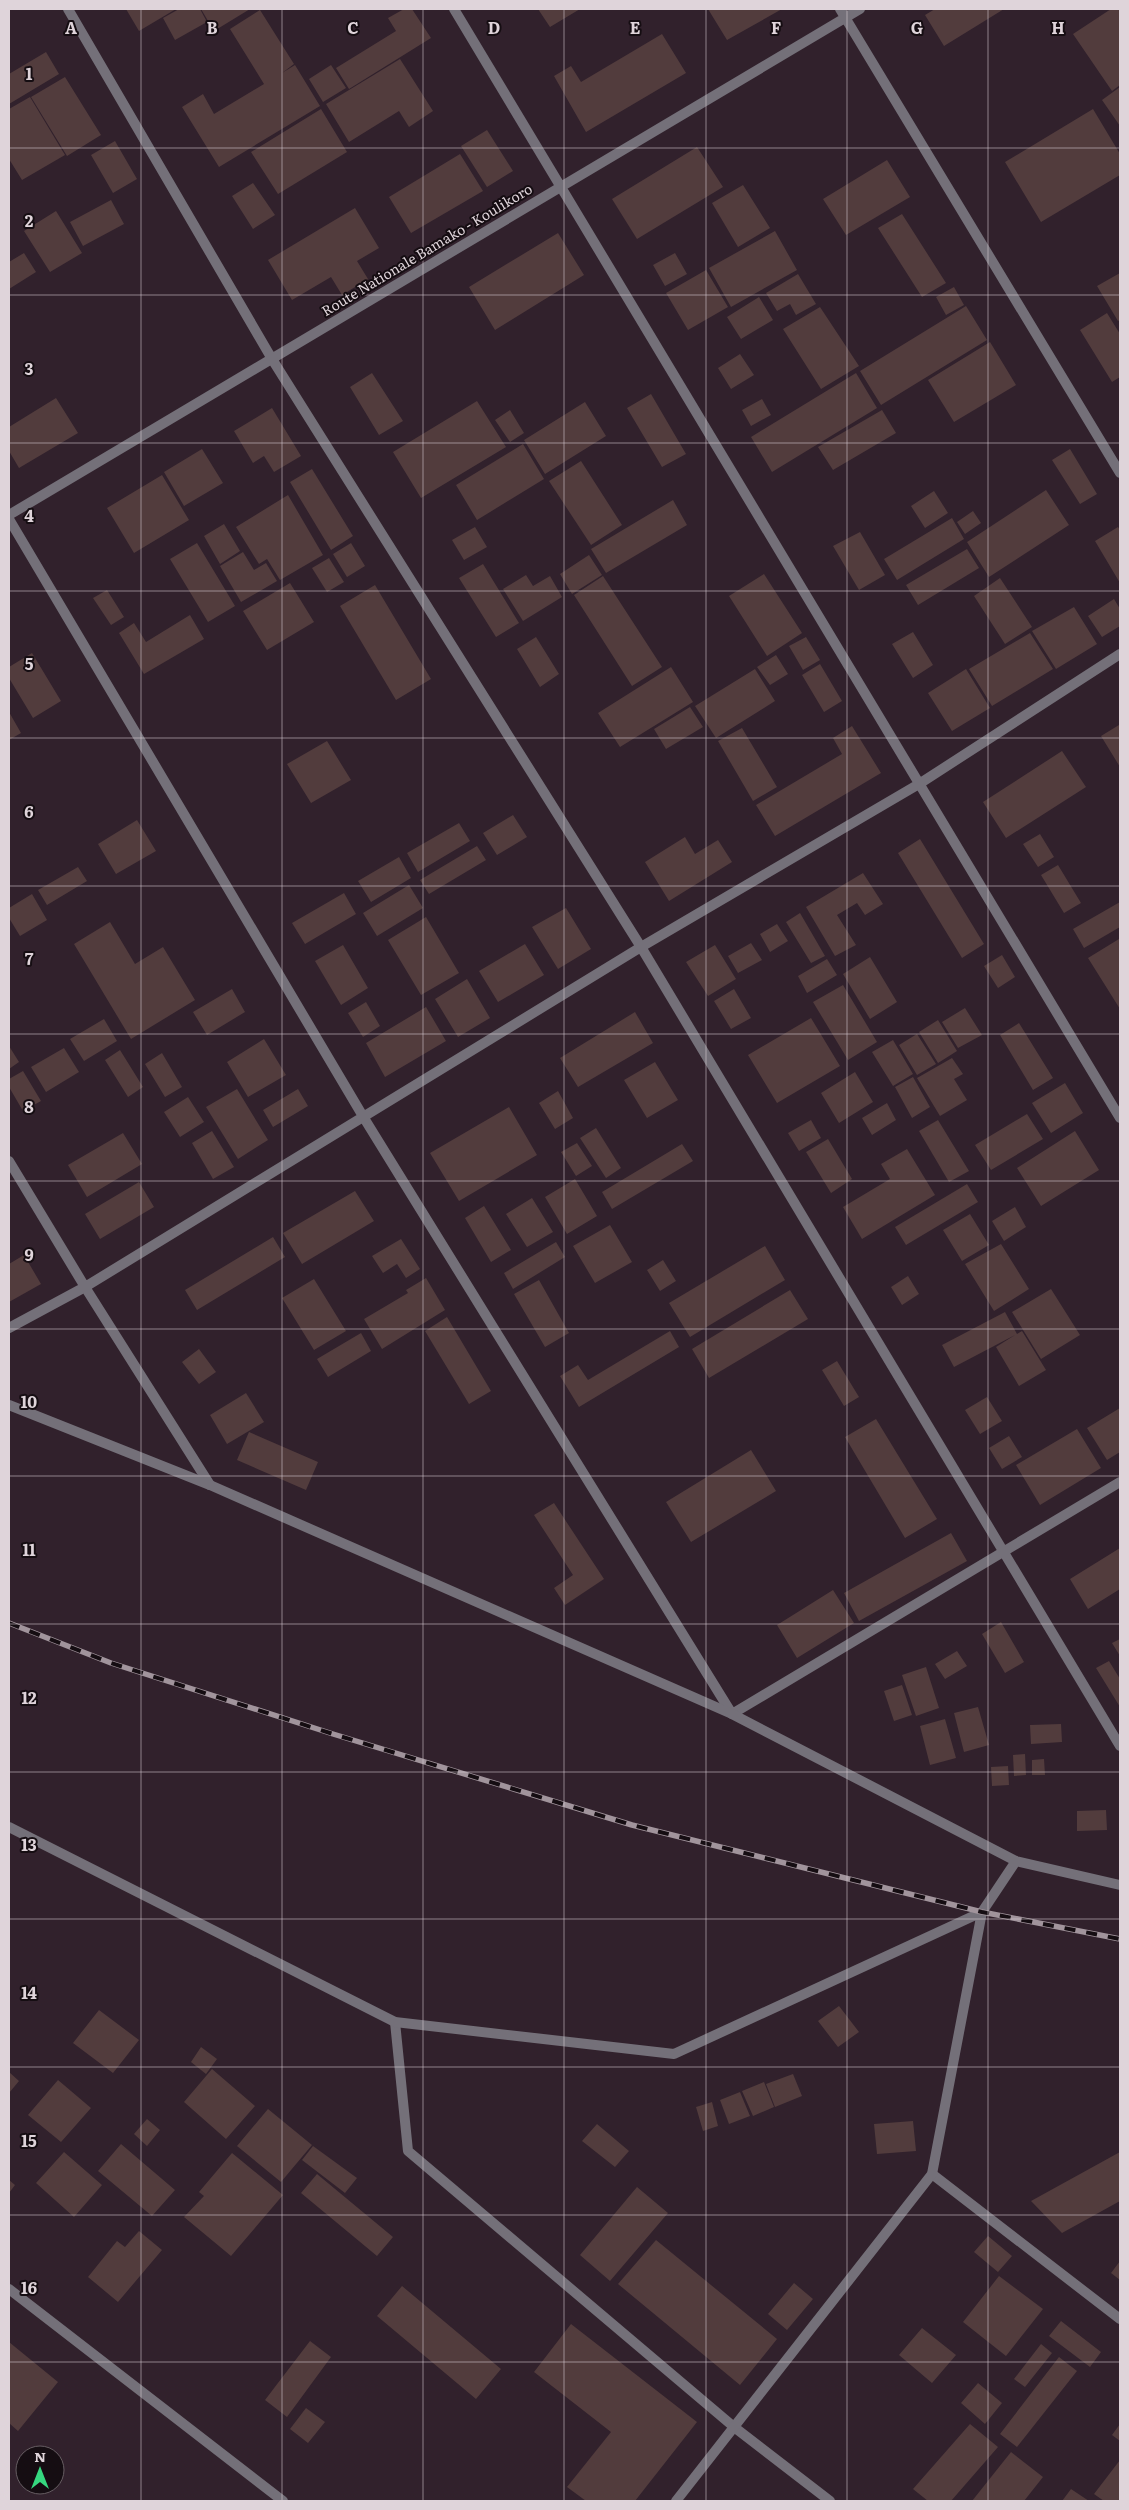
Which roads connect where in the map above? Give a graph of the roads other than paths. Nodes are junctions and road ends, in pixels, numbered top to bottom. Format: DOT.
graph roads {
  1 [pos="68,9"];
  2 [pos="454,9"];
  3 [pos="860,9"];
  4 [pos="842,13"];
  5 [pos="560,187"];
  6 [pos="272,359"];
  7 [pos="1120,473"];
  8 [pos="9,517"];
  9 [pos="1120,654"];
  10 [pos="920,784"];
  11 [pos="641,948"];
  12 [pos="364,1118"];
  13 [pos="1120,1118"];
  14 [pos="9,1161"];
  15 [pos="84,1287"];
  16 [pos="9,1328"];
  17 [pos="9,1405"];
  18 [pos="1120,1482"];
  19 [pos="210,1485"];
  20 [pos="1005,1551"];
  21 [pos="732,1714"];
  22 [pos="1120,1746"];
  23 [pos="9,1827"];
  24 [pos="1016,1861"];
  25 [pos="1120,1886"];
  26 [pos="982,1912"];
  27 [pos="395,2022"];
  28 [pos="932,2174"];
  29 [pos="9,2289"];
  30 [pos="1120,2319"];
  31 [pos="734,2427"];
  32 [pos="283,2501"];
  33 [pos="676,2501"];
  34 [pos="830,2501"];
  1 -- 6 [label="street"];
  2 -- 5 [label="street"];
  3 -- 4 [label="street, Route Nationale Bamako - Koulikoro"];
  4 -- 5 [label="street, Route Nationale Bamako - Koulikoro"];
  4 -- 7 [label="street"];
  5 -- 6 [label="street, Route Nationale Bamako - Koulikoro"];
  5 -- 10 [label="street"];
  6 -- 8 [label="street, Route Nationale Bamako - Koulikoro"];
  6 -- 11 [label="street"];
  8 -- 12 [label="street"];
  9 -- 10 [label="street"];
  10 -- 11 [label="street"];
  10 -- 13 [label="street"];
  11 -- 12 [label="street"];
  11 -- 20 [label="street"];
  12 -- 15 [label="street"];
  12 -- 21 [label="street"];
  14 -- 15 [label="street"];
  15 -- 16 [label="street"];
  15 -- 19 [label="street"];
  17 -- 19 [label="street"];
  18 -- 20 [label="street"];
  19 -- 21 [label="street"];
  20 -- 21 [label="street"];
  20 -- 22 [label="street"];
  21 -- 24 [label="street"];
  23 -- 27 [label="street"];
  24 -- 25 [label="street"];
  24 -- 26 [label="street"];
  26 -- 27 [label="street"];
  26 -- 28 [label="street"];
  27 -- 31 [label="street"];
  28 -- 30 [label="street"];
  28 -- 31 [label="street"];
  29 -- 32 [label="street"];
  31 -- 33 [label="street"];
  31 -- 34 [label="street"];
}
